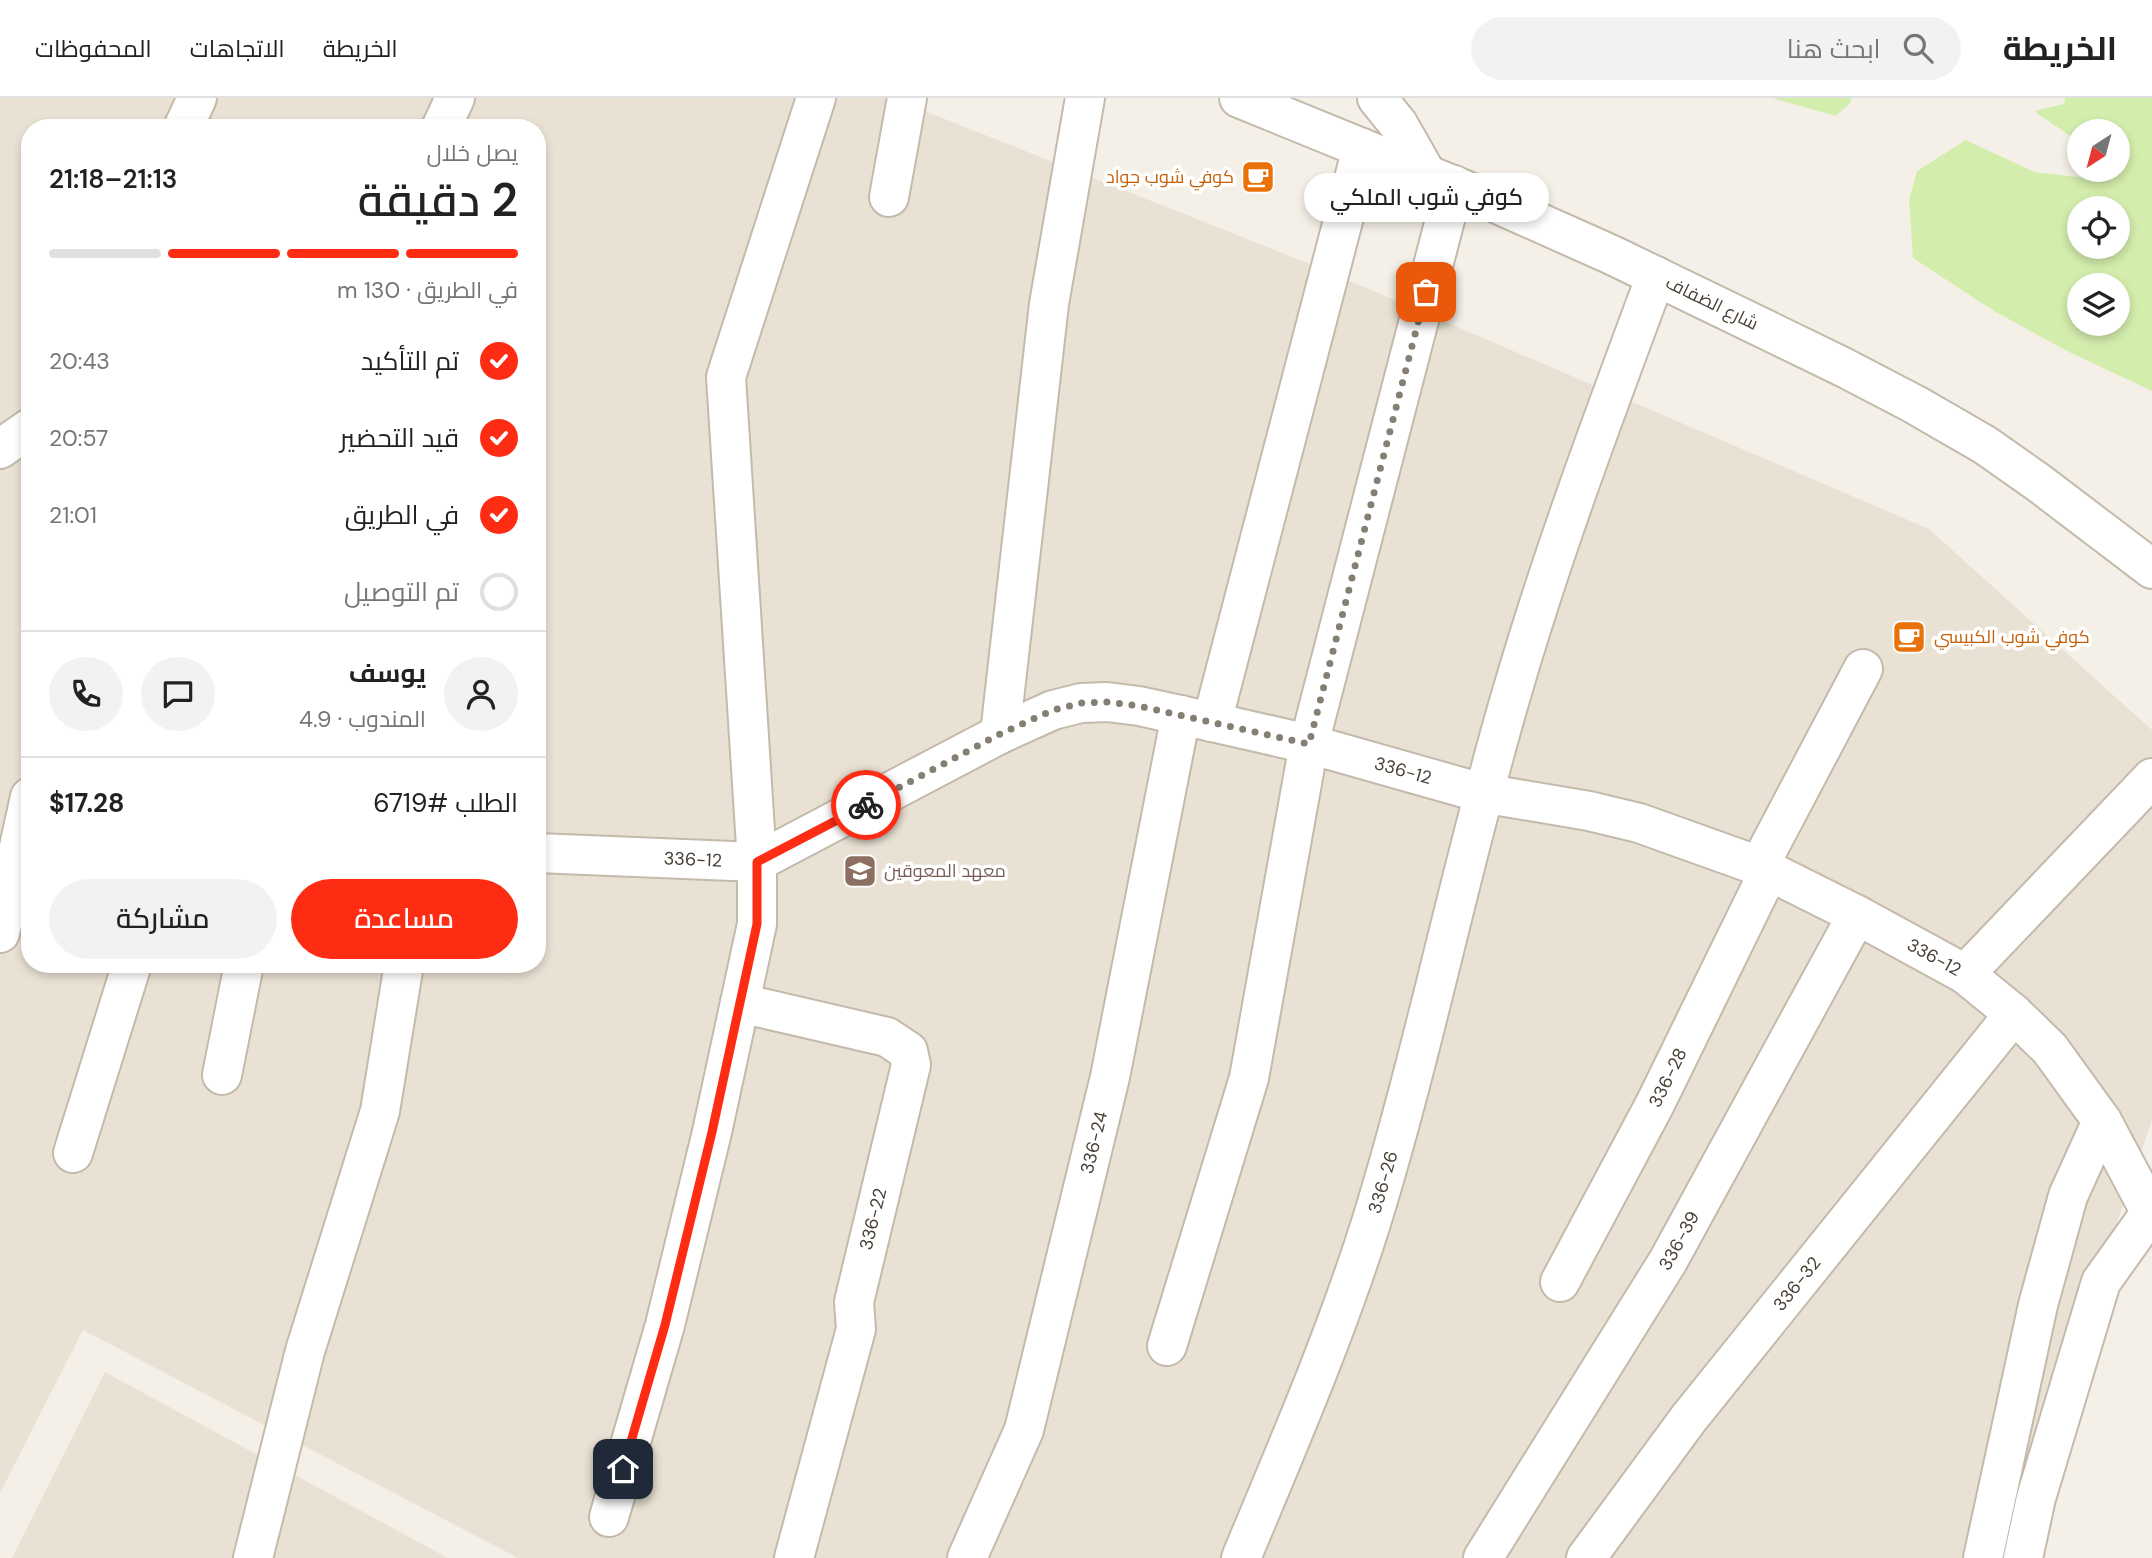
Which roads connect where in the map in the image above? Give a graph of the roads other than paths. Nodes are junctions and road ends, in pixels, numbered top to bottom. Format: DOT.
graph roads {
  1 [pos="197,98"];
  2 [pos="456,98"];
  3 [pos="816,98"];
  4 [pos="907,98"];
  5 [pos="1085,98"];
  6 [pos="1239,98"];
  7 [pos="1377,98"];
  8 [pos="187,119"];
  9 [pos="446,119"];
  10 [pos="1363,148"];
  11 [pos="1441,180"];
  12 [pos="889,197"];
  13 [pos="1656,276"];
  14 [pos="21,434"];
  15 [pos="0,449"];
  16 [pos="2152,569"];
  17 [pos="1863,669"];
  18 [pos="1197,718"];
  19 [pos="1000,734"];
  20 [pos="1309,744"];
  21 [pos="2152,778"];
  22 [pos="1482,793"];
  23 [pos="0,795"];
  24 [pos="21,797"];
  25 [pos="21,838"];
  26 [pos="546,853"];
  27 [pos="757,862"];
  28 [pos="1764,868"];
  29 [pos="1857,915"];
  30 [pos="0,933"];
  31 [pos="129,973"];
  32 [pos="242,973"];
  33 [pos="403,973"];
  34 [pos="1965,974"];
  35 [pos="740,1003"];
  36 [pos="2014,1014"];
  37 [pos="222,1075"];
  38 [pos="2102,1121"];
  39 [pos="73,1153"];
  40 [pos="2151,1214"];
  41 [pos="1560,1282"];
  42 [pos="1167,1346"];
  43 [pos="609,1517"];
  44 [pos="253,1558"];
  45 [pos="794,1558"];
  46 [pos="967,1558"];
  47 [pos="1241,1558"];
  48 [pos="1483,1558"];
  49 [pos="1586,1558"];
  50 [pos="1983,1558"];
  51 [pos="2023,1558"];
  1 -- 8 [label="street"];
  2 -- 9 [label="street"];
  3 -- 27 [label="street"];
  4 -- 12 [label="street"];
  5 -- 19 [label="street"];
  6 -- 10 [label="street, شارع الضفاف"];
  7 -- 11 [label="street"];
  10 -- 11 [label="street, شارع الضفاف"];
  10 -- 18 [label="street, 336-24"];
  11 -- 13 [label="street, شارع الضفاف"];
  11 -- 20 [label="street"];
  13 -- 16 [label="street, شارع الضفاف"];
  13 -- 22 [label="street, 336-26"];
  14 -- 15 [label="street"];
  17 -- 28 [label="street, 336-28"];
  18 -- 19 [label="street, 336-12"];
  18 -- 20 [label="street, 336-12"];
  18 -- 46 [label="street, 336-24"];
  19 -- 27 [label="street, 336-12"];
  20 -- 22 [label="street, 336-12"];
  20 -- 42 [label="street"];
  21 -- 34 [label="street"];
  22 -- 28 [label="street, 336-12"];
  22 -- 47 [label="street, 336-26"];
  23 -- 24 [label="street"];
  25 -- 30 [label="street"];
  26 -- 27 [label="street, 336-12"];
  27 -- 35 [label="street"];
  28 -- 29 [label="street, 336-12"];
  28 -- 41 [label="street, 336-28"];
  29 -- 34 [label="street, 336-12"];
  29 -- 48 [label="street, 336-39"];
  31 -- 39 [label="street"];
  32 -- 37 [label="street"];
  33 -- 44 [label="street"];
  34 -- 36 [label="street, 336-12"];
  35 -- 43 [label="street"];
  35 -- 45 [label="street, 336-22"];
  36 -- 38 [label="street, 336-12"];
  36 -- 49 [label="street, 336-32"];
  38 -- 40 [label="street, 336-12"];
  38 -- 50 [label="street"];
  40 -- 51 [label="street"];
}
